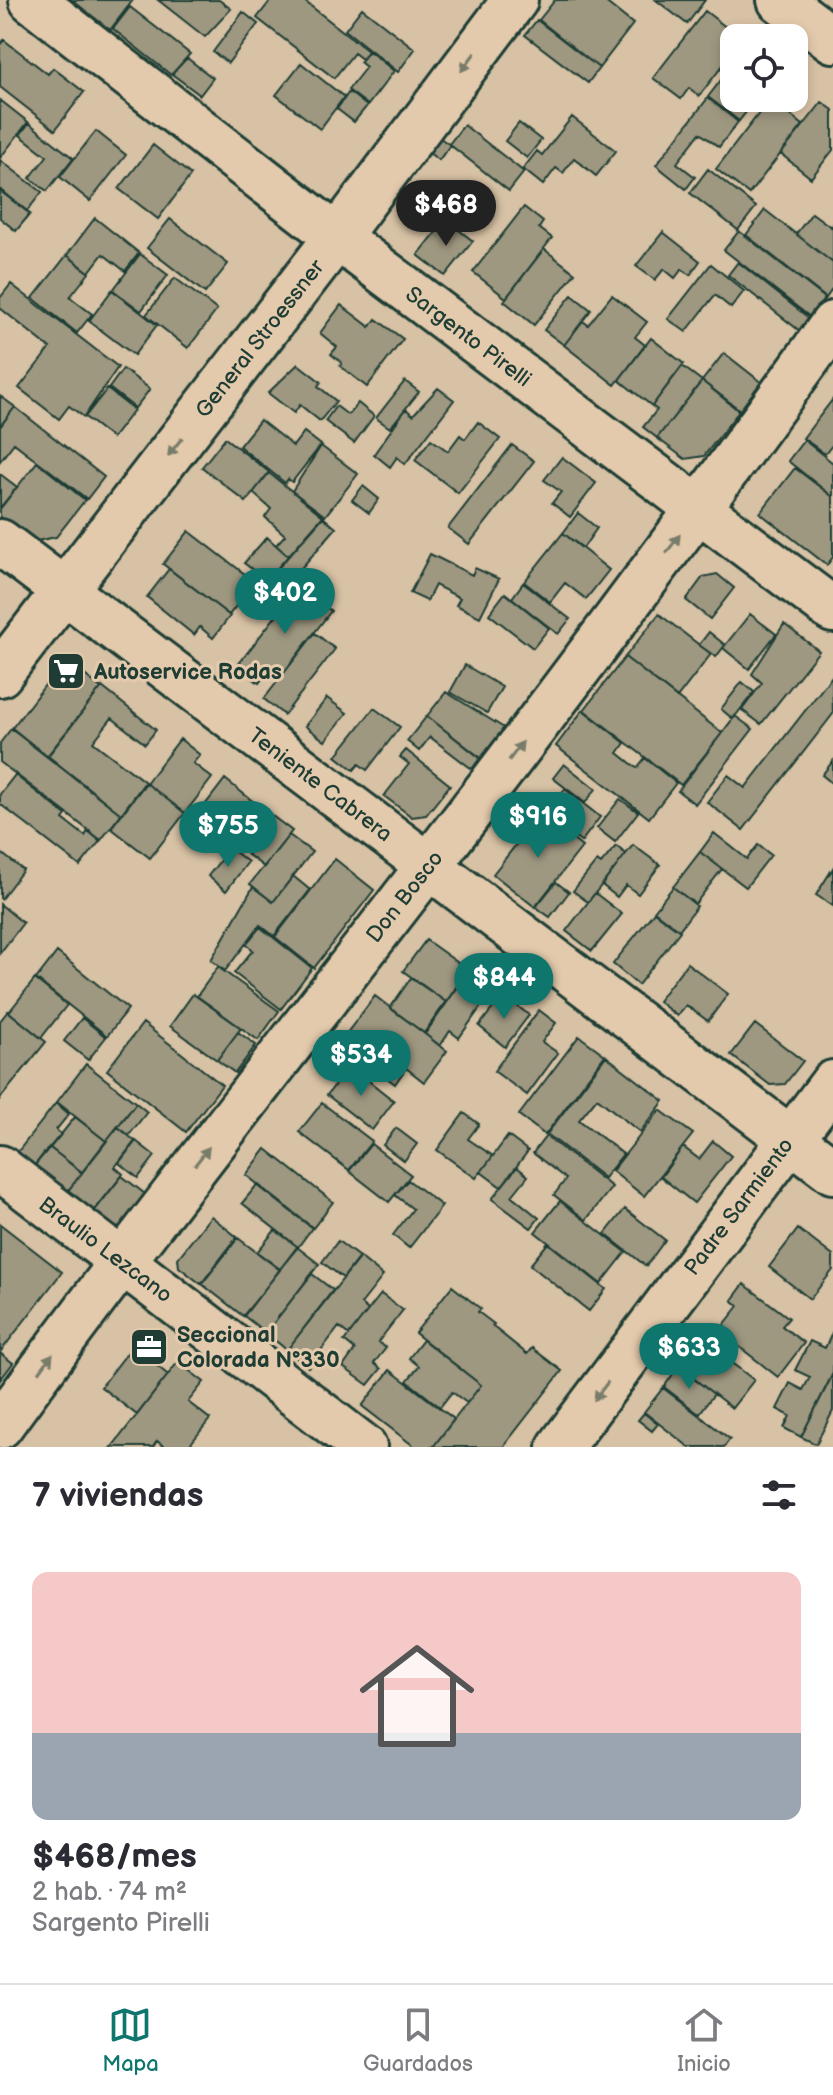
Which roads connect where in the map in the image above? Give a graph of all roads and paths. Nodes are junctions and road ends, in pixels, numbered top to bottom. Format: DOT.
graph roads {
  1 [pos="32,0"];
  2 [pos="515,0"];
  3 [pos="780,0"];
  4 [pos="833,40"];
  5 [pos="337,237"];
  6 [pos="833,324"];
  7 [pos="699,510"];
  8 [pos="0,542"];
  9 [pos="64,590"];
  10 [pos="833,610"];
  11 [pos="0,674"];
  12 [pos="429,865"];
  13 [pos="833,1083"];
  14 [pos="790,1136"];
  15 [pos="0,1168"];
  16 [pos="833,1171"];
  17 [pos="121,1260"];
  18 [pos="0,1426"];
  19 [pos="364,1447"];
  20 [pos="560,1447"];
  1 -- 5 [label="street, Sargento Pirelli"];
  2 -- 5 [label="street, General Stroessner, one-way"];
  3 -- 4 [label="street"];
  5 -- 7 [label="street, Sargento Pirelli"];
  5 -- 9 [label="street, General Stroessner, one-way"];
  6 -- 7 [label="street, Don Bosco"];
  7 -- 10 [label="street, Sargento Pirelli"];
  12 -- 7 [label="street, Don Bosco, one-way"];
  8 -- 9 [label="street, Teniente Cabrera"];
  9 -- 11 [label="street, General Stroessner"];
  9 -- 12 [label="street, Teniente Cabrera"];
  12 -- 14 [label="street, Teniente Cabrera"];
  17 -- 12 [label="street, Don Bosco, one-way"];
  13 -- 14 [label="street, Padre Sarmiento"];
  14 -- 16 [label="street, Teniente Cabrera"];
  14 -- 20 [label="street, Padre Sarmiento, one-way"];
  15 -- 17 [label="street, Braulio Lezcano"];
  18 -- 17 [label="street, Don Bosco, one-way"];
  17 -- 19 [label="street, Braulio Lezcano"];
}
